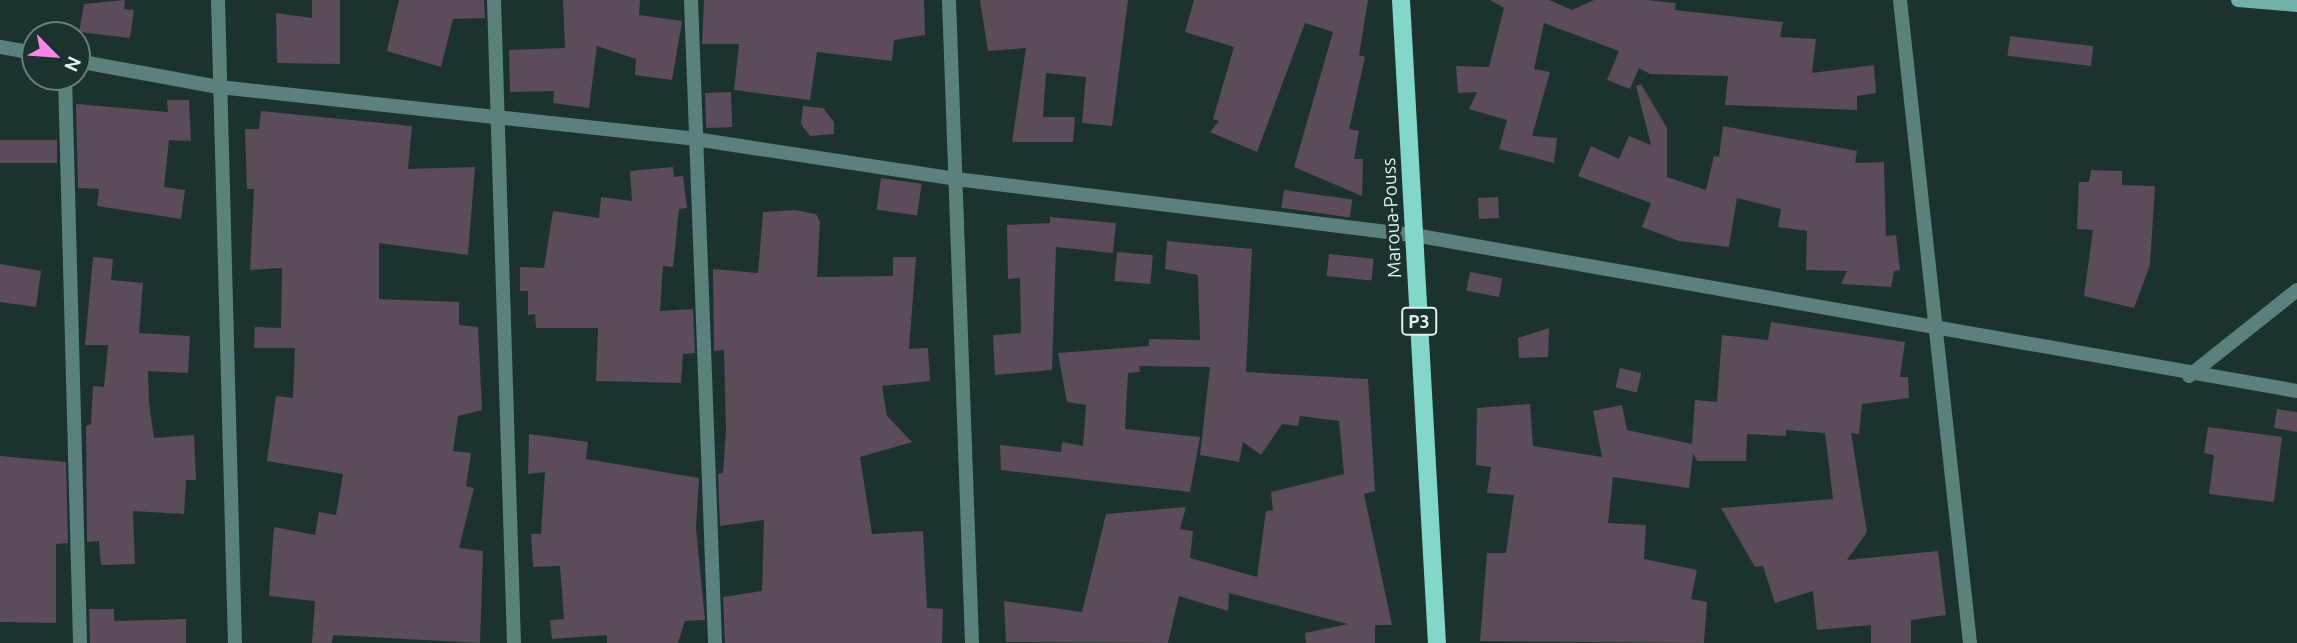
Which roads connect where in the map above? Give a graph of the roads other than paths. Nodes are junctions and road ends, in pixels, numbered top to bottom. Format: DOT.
graph roads {
  1 [pos="218,0"];
  2 [pos="494,0"];
  3 [pos="691,0"];
  4 [pos="949,0"];
  5 [pos="1401,0"];
  6 [pos="1900,0"];
  7 [pos="2238,0"];
  8 [pos="2297,5"];
  9 [pos="0,47"];
  10 [pos="21,51"];
  11 [pos="91,64"];
  12 [pos="219,87"];
  13 [pos="65,91"];
  14 [pos="495,120"];
  15 [pos="695,139"];
  16 [pos="956,179"];
  17 [pos="1414,235"];
  18 [pos="2297,290"];
  19 [pos="1935,325"];
  20 [pos="2189,376"];
  21 [pos="2297,391"];
  22 [pos="80,643"];
  23 [pos="235,643"];
  24 [pos="514,643"];
  25 [pos="715,643"];
  26 [pos="972,643"];
  27 [pos="1437,643"];
  28 [pos="1970,643"];
  1 -- 12 [label="street"];
  2 -- 14 [label="street"];
  3 -- 15 [label="street"];
  4 -- 16 [label="street"];
  5 -- 17 [label="main road, Maroua-Pouss / P3"];
  6 -- 19 [label="street"];
  7 -- 8 [label="main road"];
  9 -- 10 [label="street"];
  11 -- 12 [label="street"];
  12 -- 14 [label="street"];
  12 -- 23 [label="street"];
  13 -- 22 [label="street"];
  14 -- 15 [label="street"];
  14 -- 24 [label="street"];
  15 -- 16 [label="street"];
  15 -- 25 [label="street"];
  16 -- 17 [label="street"];
  16 -- 26 [label="street"];
  17 -- 19 [label="street"];
  17 -- 27 [label="main road, Maroua-Pouss / P3"];
  18 -- 20 [label="street"];
  19 -- 20 [label="street"];
  19 -- 28 [label="street"];
  20 -- 21 [label="street"];
}
